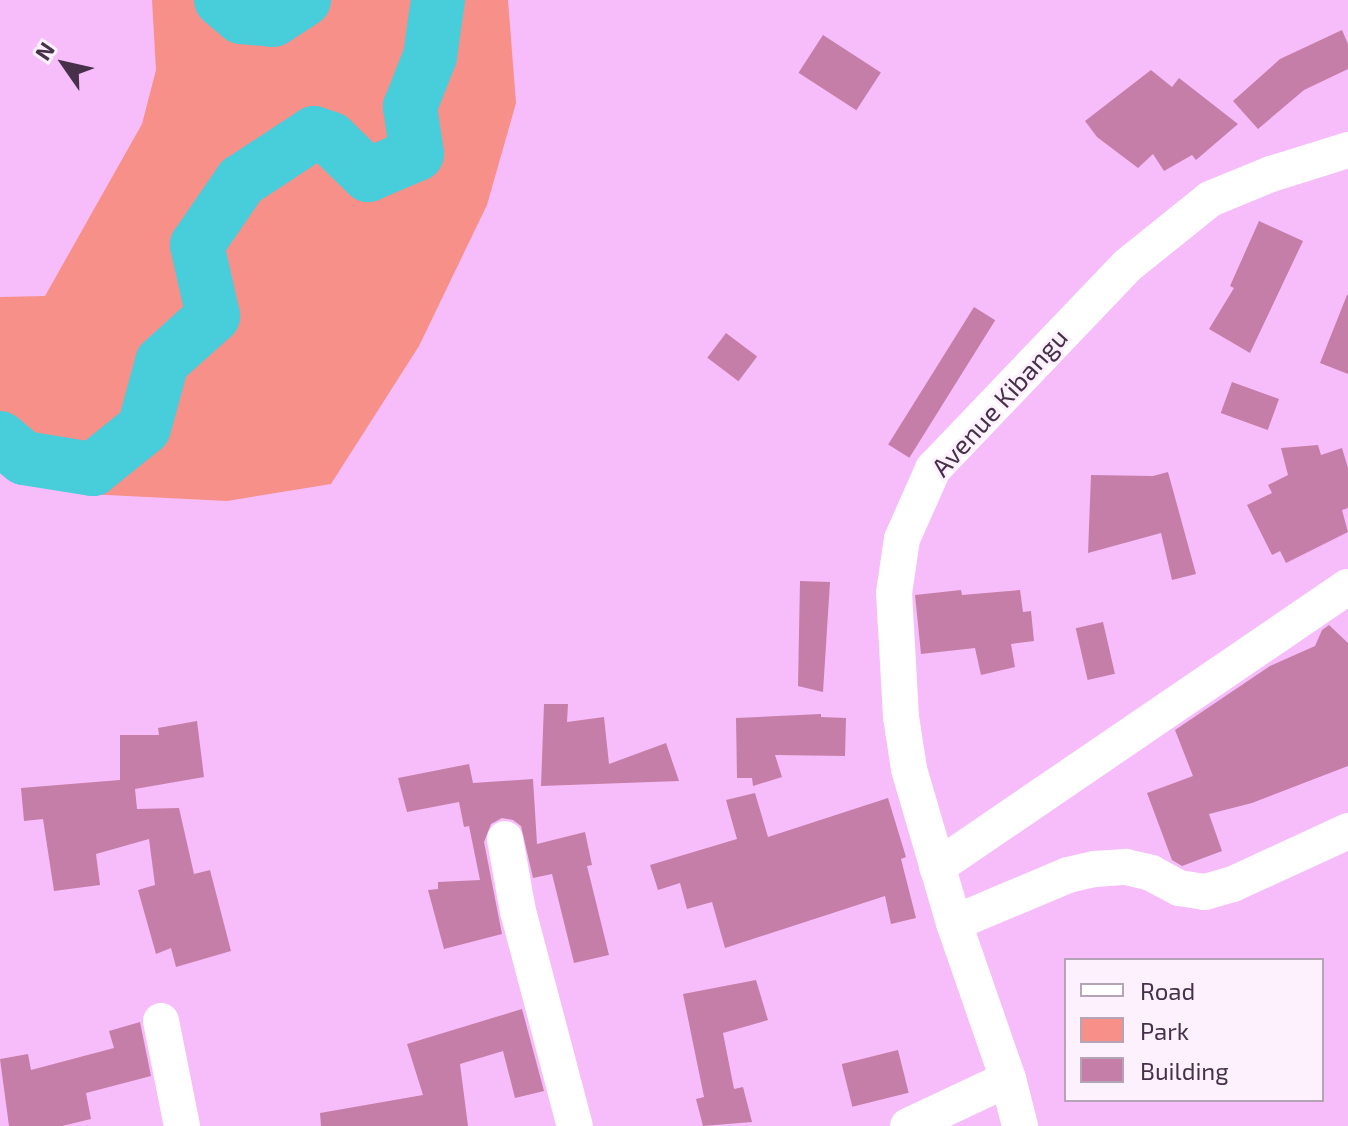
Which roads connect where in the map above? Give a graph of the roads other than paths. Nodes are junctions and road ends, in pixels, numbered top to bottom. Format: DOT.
graph roads {
  1 [pos="1348,150"];
  2 [pos="1348,587"];
  3 [pos="1348,831"];
  4 [pos="505,839"];
  5 [pos="937,867"];
  6 [pos="954,923"];
  7 [pos="161,1021"];
  8 [pos="1008,1079"];
  9 [pos="182,1126"];
  10 [pos="575,1126"];
  11 [pos="908,1126"];
  12 [pos="1020,1126"];
  1 -- 5 [label="street, Avenue Kibangu"];
  2 -- 5 [label="street"];
  3 -- 6 [label="street"];
  4 -- 10 [label="street"];
  5 -- 6 [label="street, Avenue Kibangu"];
  6 -- 8 [label="street, Avenue Kibangu"];
  7 -- 9 [label="street"];
  8 -- 11 [label="street"];
  8 -- 12 [label="street, Avenue Kibangu"];
}
